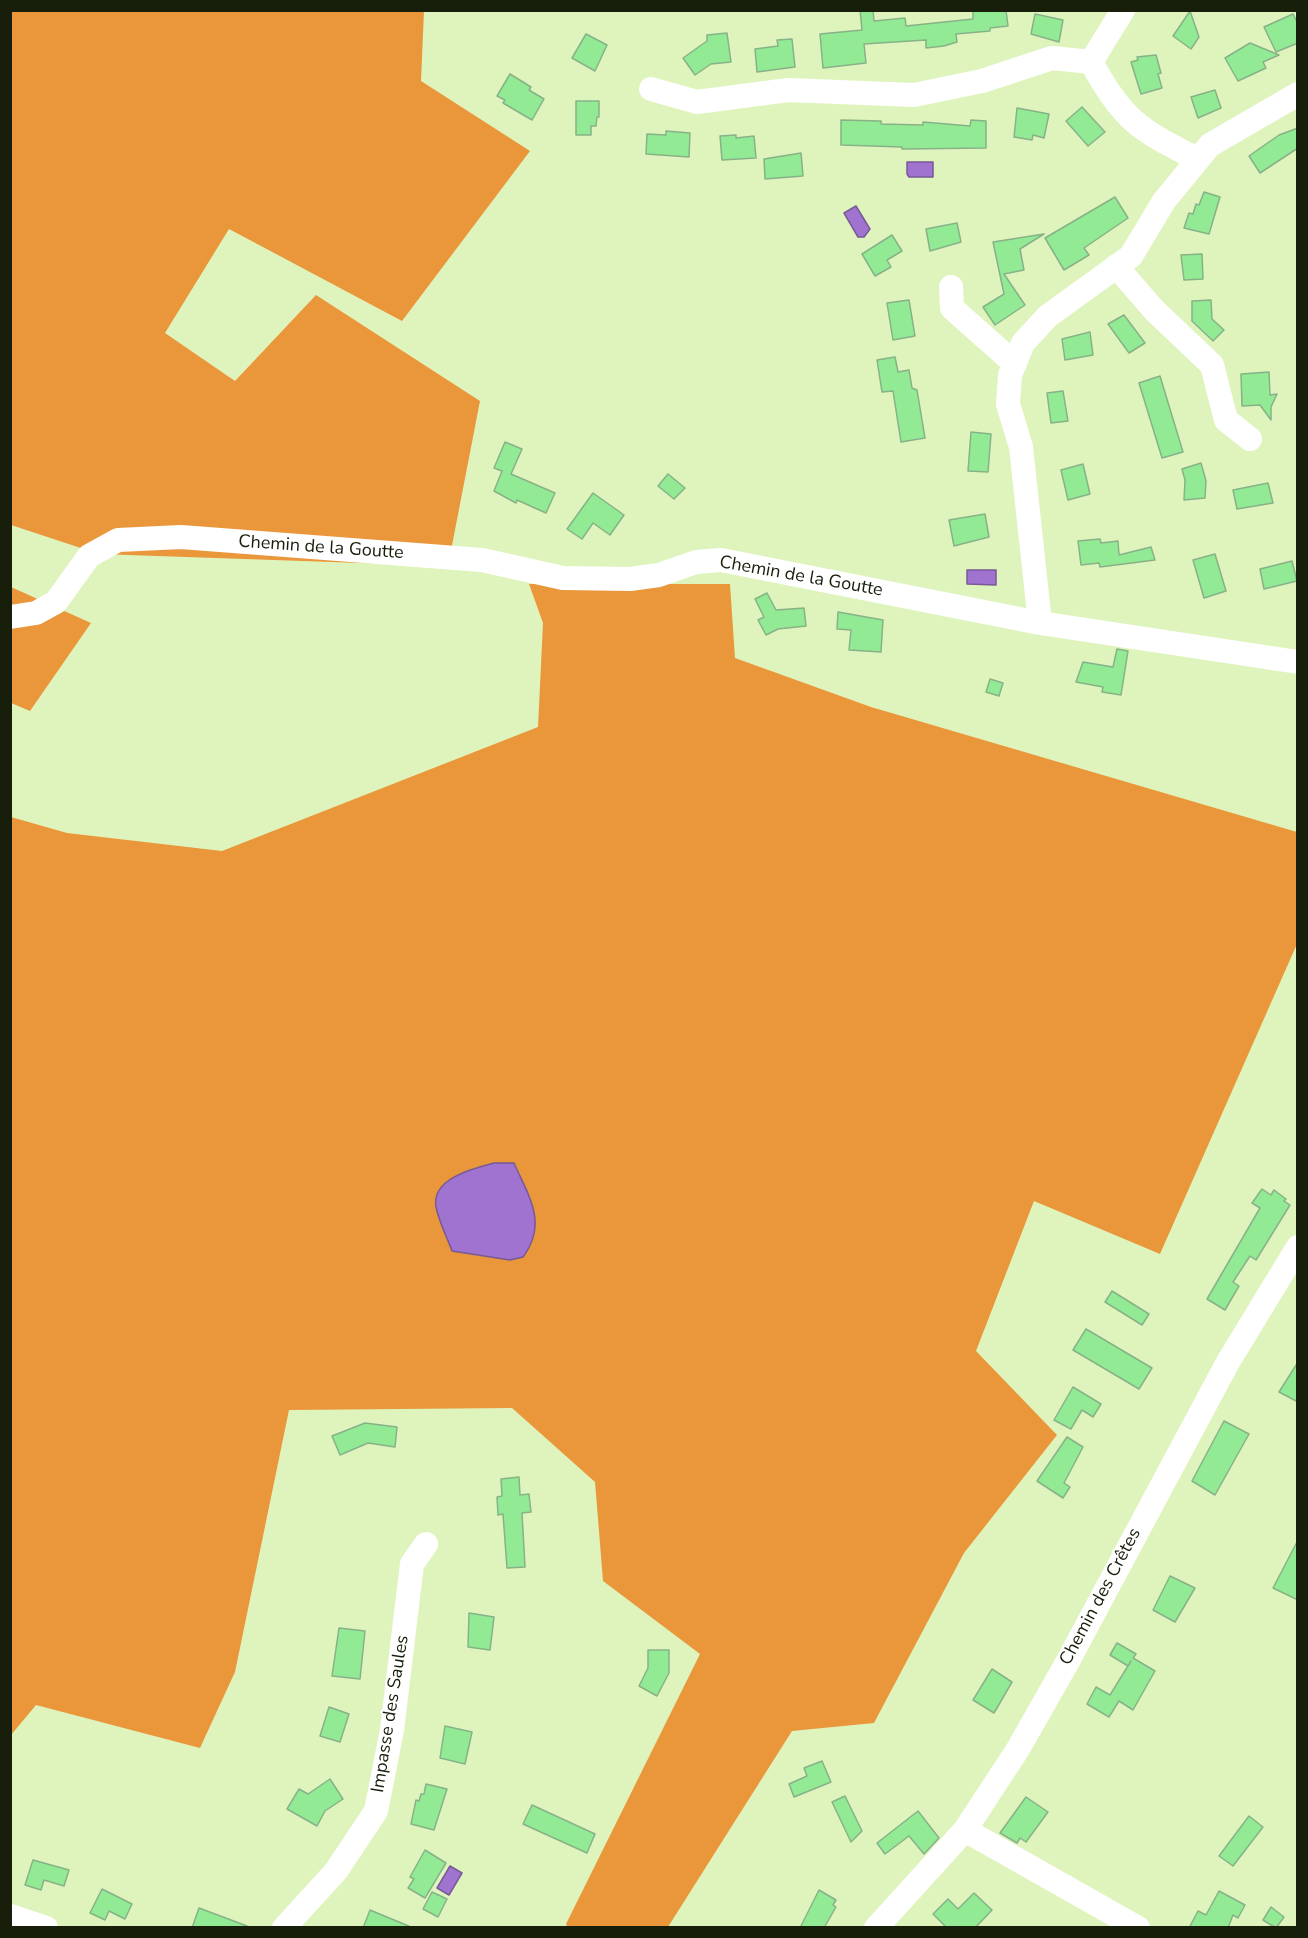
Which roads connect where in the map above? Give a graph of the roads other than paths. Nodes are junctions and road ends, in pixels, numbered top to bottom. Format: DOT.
graph roads {
  1 [pos="1124,10"];
  2 [pos="1091,62"];
  3 [pos="651,89"];
  4 [pos="1298,94"];
  5 [pos="1197,159"];
  6 [pos="1116,266"];
  7 [pos="951,287"];
  8 [pos="1015,364"];
  9 [pos="1250,439"];
  10 [pos="10,617"];
  11 [pos="1040,623"];
  12 [pos="1298,662"];
  13 [pos="1298,1247"];
  14 [pos="426,1544"];
  15 [pos="965,1830"];
  16 [pos="10,1916"];
  17 [pos="46,1928"];
  18 [pos="284,1928"];
  19 [pos="876,1928"];
  20 [pos="1138,1928"];
  1 -- 2 [label="street"];
  2 -- 3 [label="street"];
  2 -- 5 [label="street"];
  4 -- 5 [label="street"];
  5 -- 6 [label="street"];
  6 -- 8 [label="street"];
  6 -- 9 [label="street"];
  7 -- 8 [label="street"];
  8 -- 11 [label="street"];
  10 -- 11 [label="street, Chemin de la Goutte"];
  11 -- 12 [label="street, Chemin de la Goutte"];
  13 -- 15 [label="street, Chemin des Crêtes"];
  14 -- 18 [label="street, Impasse des Saules"];
  15 -- 19 [label="street, Chemin des Crêtes"];
  15 -- 20 [label="street"];
  16 -- 17 [label="street"];
}
